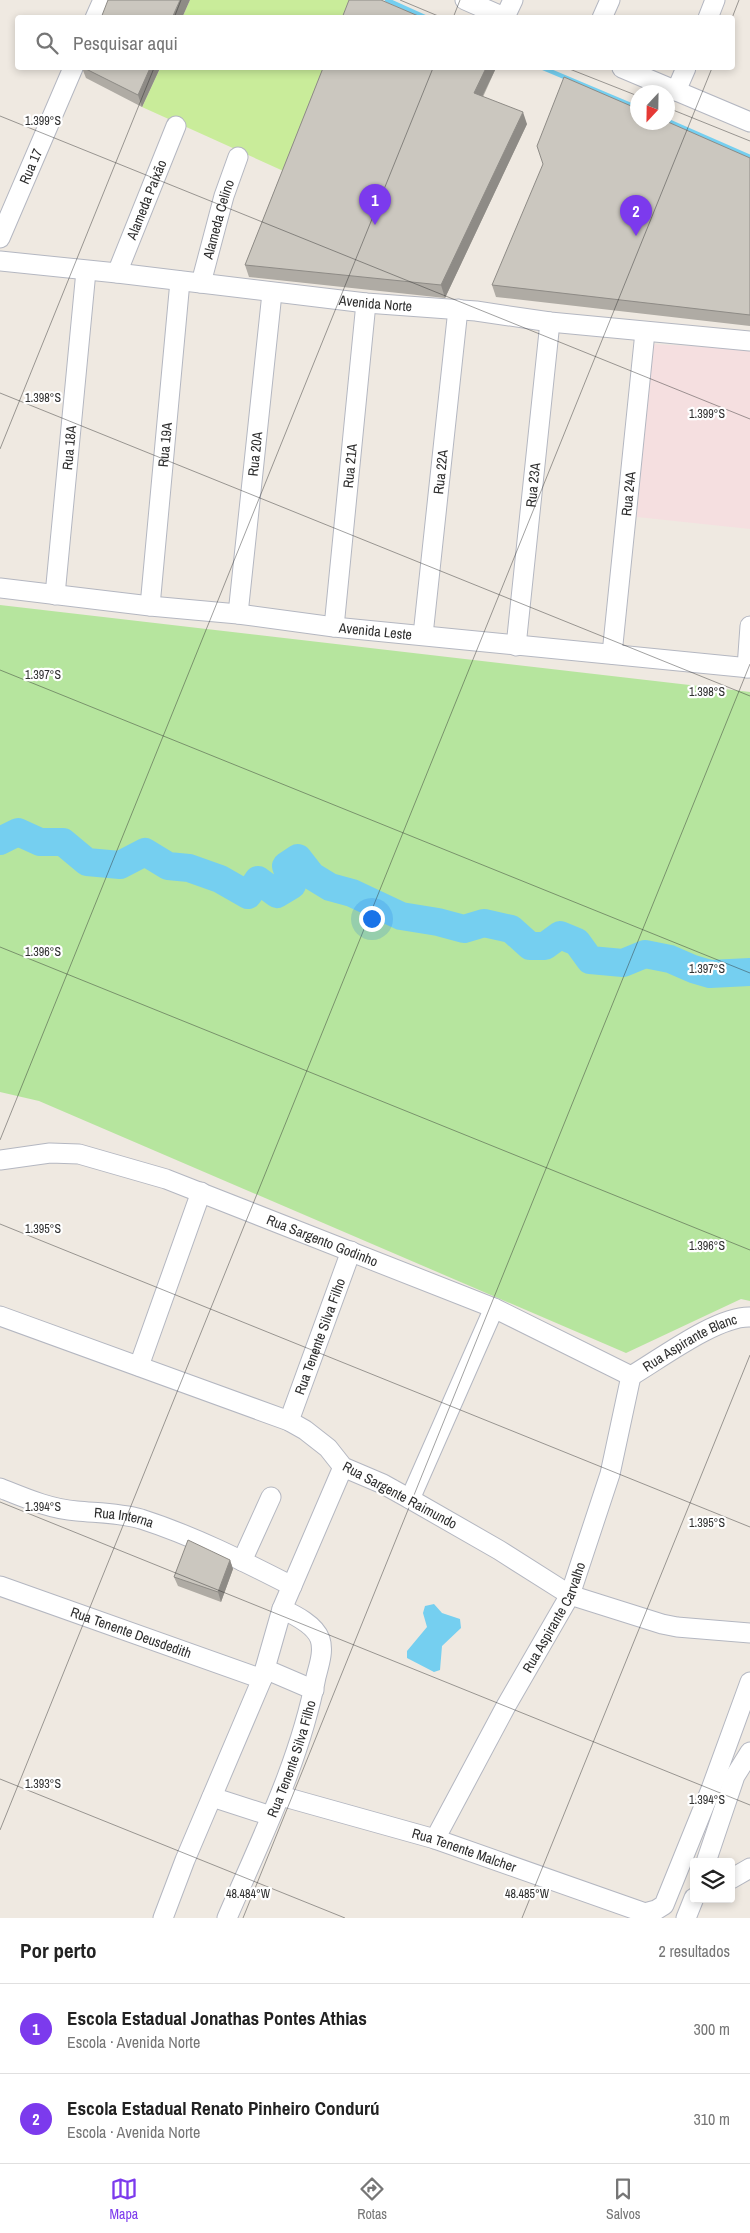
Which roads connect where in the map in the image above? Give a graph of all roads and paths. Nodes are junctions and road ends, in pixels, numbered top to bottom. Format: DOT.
graph roads {
  1 [pos="103,0"];
  2 [pos="465,0"];
  3 [pos="513,0"];
  4 [pos="610,0"];
  5 [pos="715,0"];
  6 [pos="96,15"];
  7 [pos="500,15"];
  8 [pos="506,15"];
  9 [pos="603,15"];
  10 [pos="709,15"];
  11 [pos="72,70"];
  12 [pos="627,70"];
  13 [pos="685,70"];
  14 [pos="676,91"];
  15 [pos="750,122"];
  16 [pos="176,126"];
  17 [pos="238,157"];
  18 [pos="0,238"];
  19 [pos="0,261"];
  20 [pos="86,271"];
  21 [pos="117,273"];
  22 [pos="180,281"];
  23 [pos="201,283"];
  24 [pos="272,293"];
  25 [pos="366,304"];
  26 [pos="458,309"];
  27 [pos="550,322"];
  28 [pos="645,332"];
  29 [pos="750,341"];
  30 [pos="0,588"];
  31 [pos="56,595"];
  32 [pos="150,606"];
  33 [pos="238,614"];
  34 [pos="750,626"];
  35 [pos="334,627"];
  36 [pos="423,635"];
  37 [pos="516,646"];
  38 [pos="612,654"];
  39 [pos="748,668"];
  40 [pos="0,1160"];
  41 [pos="201,1192"];
  42 [pos="351,1251"];
  43 [pos="494,1308"];
  44 [pos="0,1316"];
  45 [pos="750,1318"];
  46 [pos="139,1366"];
  47 [pos="631,1376"];
  48 [pos="289,1421"];
  49 [pos="343,1467"];
  50 [pos="0,1488"];
  51 [pos="271,1497"];
  52 [pos="410,1499"];
  53 [pos="242,1561"];
  54 [pos="0,1586"];
  55 [pos="292,1586"];
  56 [pos="570,1595"];
  57 [pos="282,1609"];
  58 [pos="750,1633"];
  59 [pos="263,1674"];
  60 [pos="750,1682"];
  61 [pos="314,1690"];
  62 [pos="750,1752"];
  63 [pos="280,1796"];
  64 [pos="212,1797"];
  65 [pos="271,1816"];
  66 [pos="435,1839"];
  67 [pos="707,1858"];
  68 [pos="750,1868"];
  69 [pos="735,1877"];
  70 [pos="163,1918"];
  71 [pos="227,1918"];
  1 -- 6 [label="street"];
  2 -- 7 [label="street"];
  3 -- 8 [label="street"];
  4 -- 9 [label="street"];
  5 -- 10 [label="street"];
  11 -- 18 [label="street, Rua 17"];
  12 -- 14 [label="street"];
  13 -- 14 [label="street"];
  14 -- 15 [label="street"];
  16 -- 21 [label="street, Alameda Paixão"];
  17 -- 23 [label="street, Alameda Celino"];
  19 -- 20 [label="street, Avenida Norte"];
  20 -- 21 [label="street, Avenida Norte"];
  20 -- 31 [label="street, Rua 18A"];
  21 -- 22 [label="street, Avenida Norte"];
  22 -- 23 [label="street, Avenida Norte"];
  22 -- 32 [label="street, Rua 19A"];
  23 -- 24 [label="street, Avenida Norte"];
  24 -- 25 [label="street, Avenida Norte"];
  24 -- 33 [label="street, Rua 20A"];
  25 -- 26 [label="street, Avenida Norte"];
  25 -- 35 [label="street, Rua 21A"];
  26 -- 27 [label="street, Avenida Norte"];
  26 -- 36 [label="street, Rua 22A"];
  27 -- 28 [label="street, Avenida Norte"];
  27 -- 37 [label="street, Rua 23A"];
  28 -- 29 [label="street, Avenida Norte"];
  28 -- 38 [label="street, Rua 24A"];
  30 -- 31 [label="street, Avenida Leste"];
  31 -- 32 [label="street, Avenida Leste"];
  32 -- 33 [label="street, Avenida Leste"];
  33 -- 35 [label="street, Avenida Leste"];
  34 -- 39 [label="street"];
  35 -- 36 [label="street, Avenida Leste"];
  36 -- 37 [label="street, Avenida Leste"];
  37 -- 38 [label="street, Avenida Leste"];
  38 -- 39 [label="street, Avenida Leste"];
  40 -- 41 [label="street, Rua Sargento Godinho"];
  41 -- 42 [label="street, Rua Sargento Godinho"];
  41 -- 46 [label="street"];
  42 -- 43 [label="street, Rua Sargento Godinho"];
  42 -- 48 [label="street, Rua Tenente Silva Filho"];
  43 -- 47 [label="street, Rua Sargento Godinho"];
  43 -- 52 [label="street"];
  44 -- 46 [label="street, Rua Sargente Raimundo"];
  45 -- 47 [label="street, Rua Aspirante Blanc"];
  46 -- 48 [label="street, Rua Sargente Raimundo"];
  47 -- 56 [label="street, Rua Aspirante Carvalho"];
  48 -- 49 [label="street, Rua Sargente Raimundo"];
  49 -- 52 [label="street, Rua Sargente Raimundo"];
  49 -- 55 [label="street"];
  50 -- 53 [label="street, Rua Interna"];
  51 -- 53 [label="street"];
  52 -- 56 [label="street, Rua Sargente Raimundo"];
  53 -- 55 [label="street, Rua Interna"];
  54 -- 59 [label="street, Rua Tenente Deusdedith"];
  55 -- 57 [label="street"];
  56 -- 58 [label="street, Rua Sargente Raimundo"];
  56 -- 66 [label="street, Rua Aspirante Carvalho"];
  57 -- 59 [label="street"];
  57 -- 61 [label="street, Rua Tenente Silva Filho"];
  59 -- 61 [label="street, Rua Tenente Deusdedith"];
  59 -- 64 [label="street"];
  60 -- 66 [label="street, Rua Tenente Malcher"];
  61 -- 63 [label="street, Rua Tenente Silva Filho"];
  62 -- 67 [label="street"];
  63 -- 65 [label="street, Rua Tenente Silva Filho"];
  63 -- 66 [label="street, Rua Tenente Malcher"];
  64 -- 65 [label="street"];
  64 -- 70 [label="street"];
  65 -- 71 [label="street, Rua Tenente Silva Filho"];
  68 -- 69 [label="street"];
}
